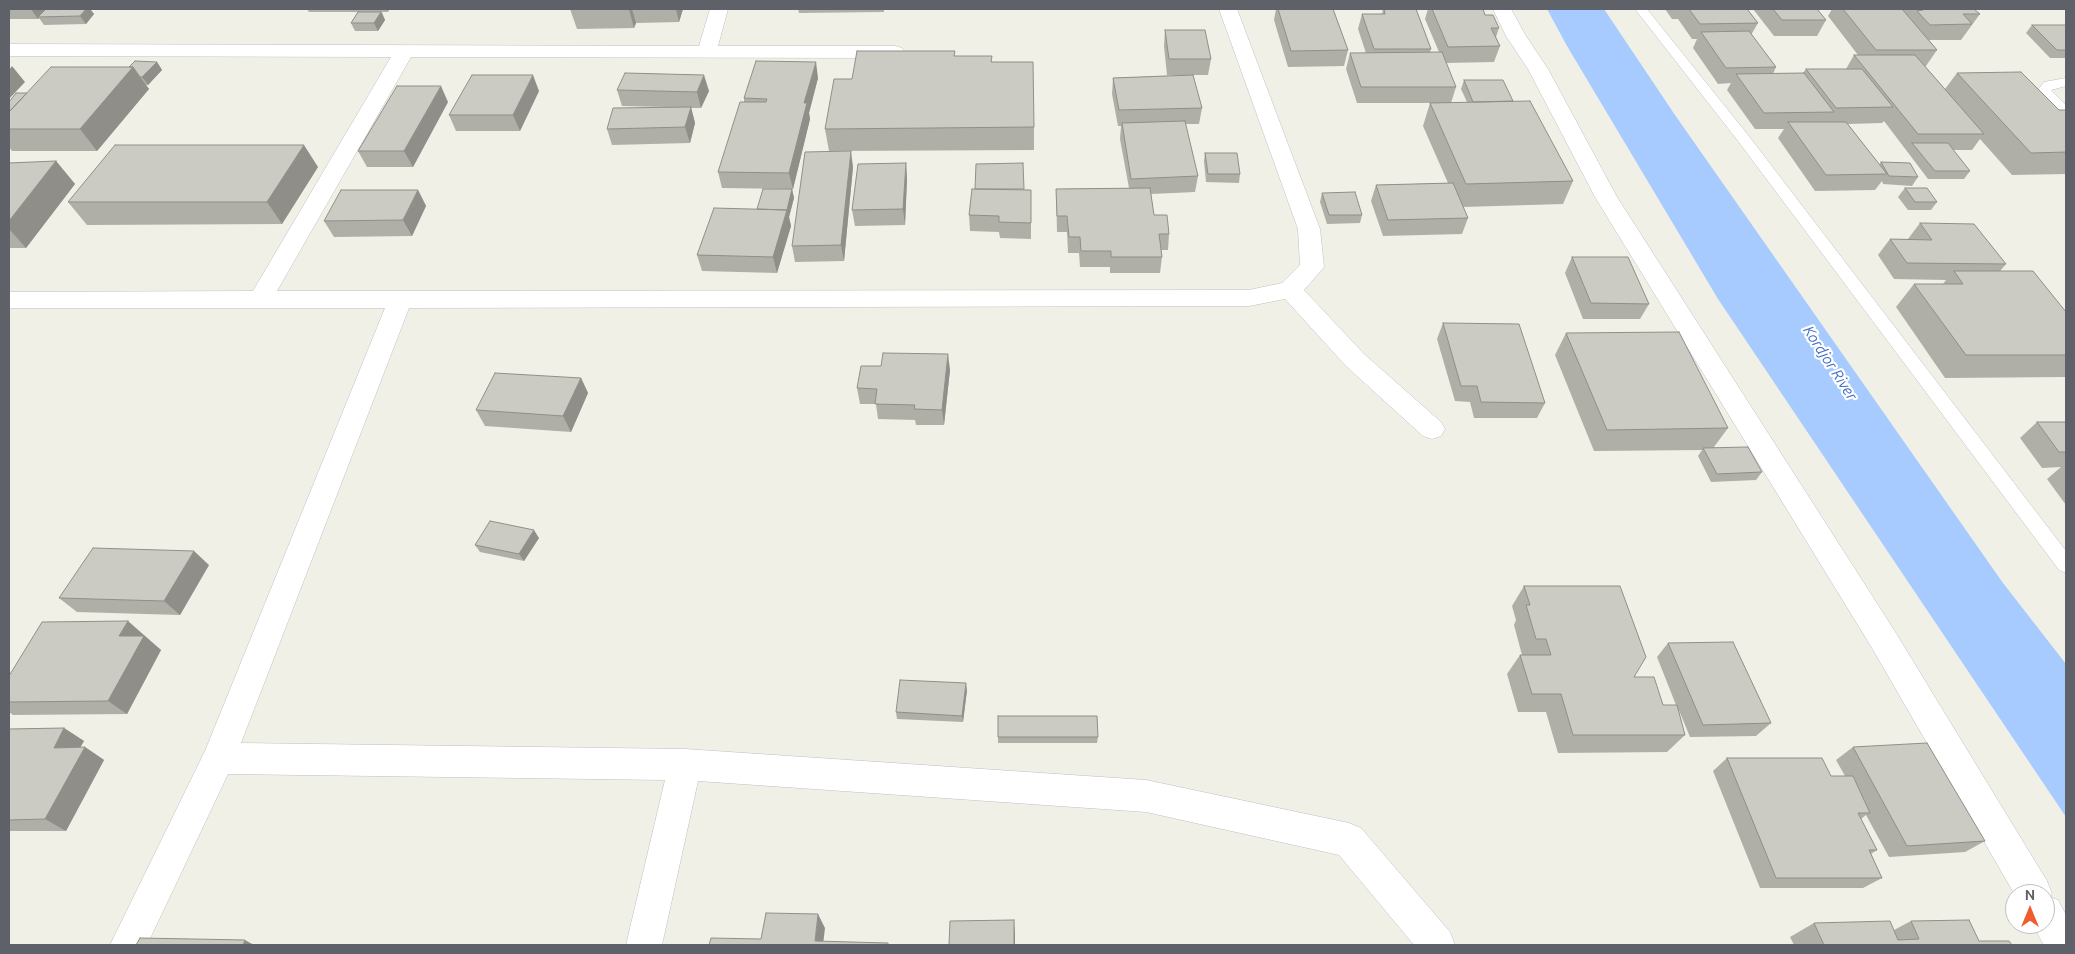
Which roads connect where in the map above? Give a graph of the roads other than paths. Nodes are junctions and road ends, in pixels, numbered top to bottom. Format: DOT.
graph roads {
  1 [pos="719,9"];
  2 [pos="1228,9"];
  3 [pos="1502,9"];
  4 [pos="1641,9"];
  5 [pos="9,50"];
  6 [pos="405,50"];
  7 [pos="707,51"];
  8 [pos="912,52"];
  9 [pos="2066,82"];
  10 [pos="2066,112"];
  11 [pos="1290,290"];
  12 [pos="9,300"];
  13 [pos="260,300"];
  14 [pos="400,300"];
  15 [pos="1432,429"];
  16 [pos="2066,565"];
  17 [pos="219,758"];
  18 [pos="685,766"];
  19 [pos="2028,884"];
  20 [pos="2055,930"];
  21 [pos="128,945"];
  22 [pos="644,945"];
  23 [pos="1437,945"];
  24 [pos="2064,945"];
  1 -- 7 [label="street"];
  2 -- 11 [label="street"];
  3 -- 19 [label="street"];
  4 -- 16 [label="lane"];
  5 -- 6 [label="street"];
  6 -- 7 [label="street"];
  6 -- 13 [label="street"];
  7 -- 8 [label="street"];
  9 -- 10 [label="lane"];
  11 -- 14 [label="street"];
  11 -- 15 [label="street"];
  12 -- 13 [label="street"];
  13 -- 14 [label="street"];
  14 -- 17 [label="street"];
  17 -- 18 [label="street"];
  17 -- 21 [label="street"];
  18 -- 22 [label="street"];
  18 -- 23 [label="street"];
  20 -- 24 [label="street"];
}
